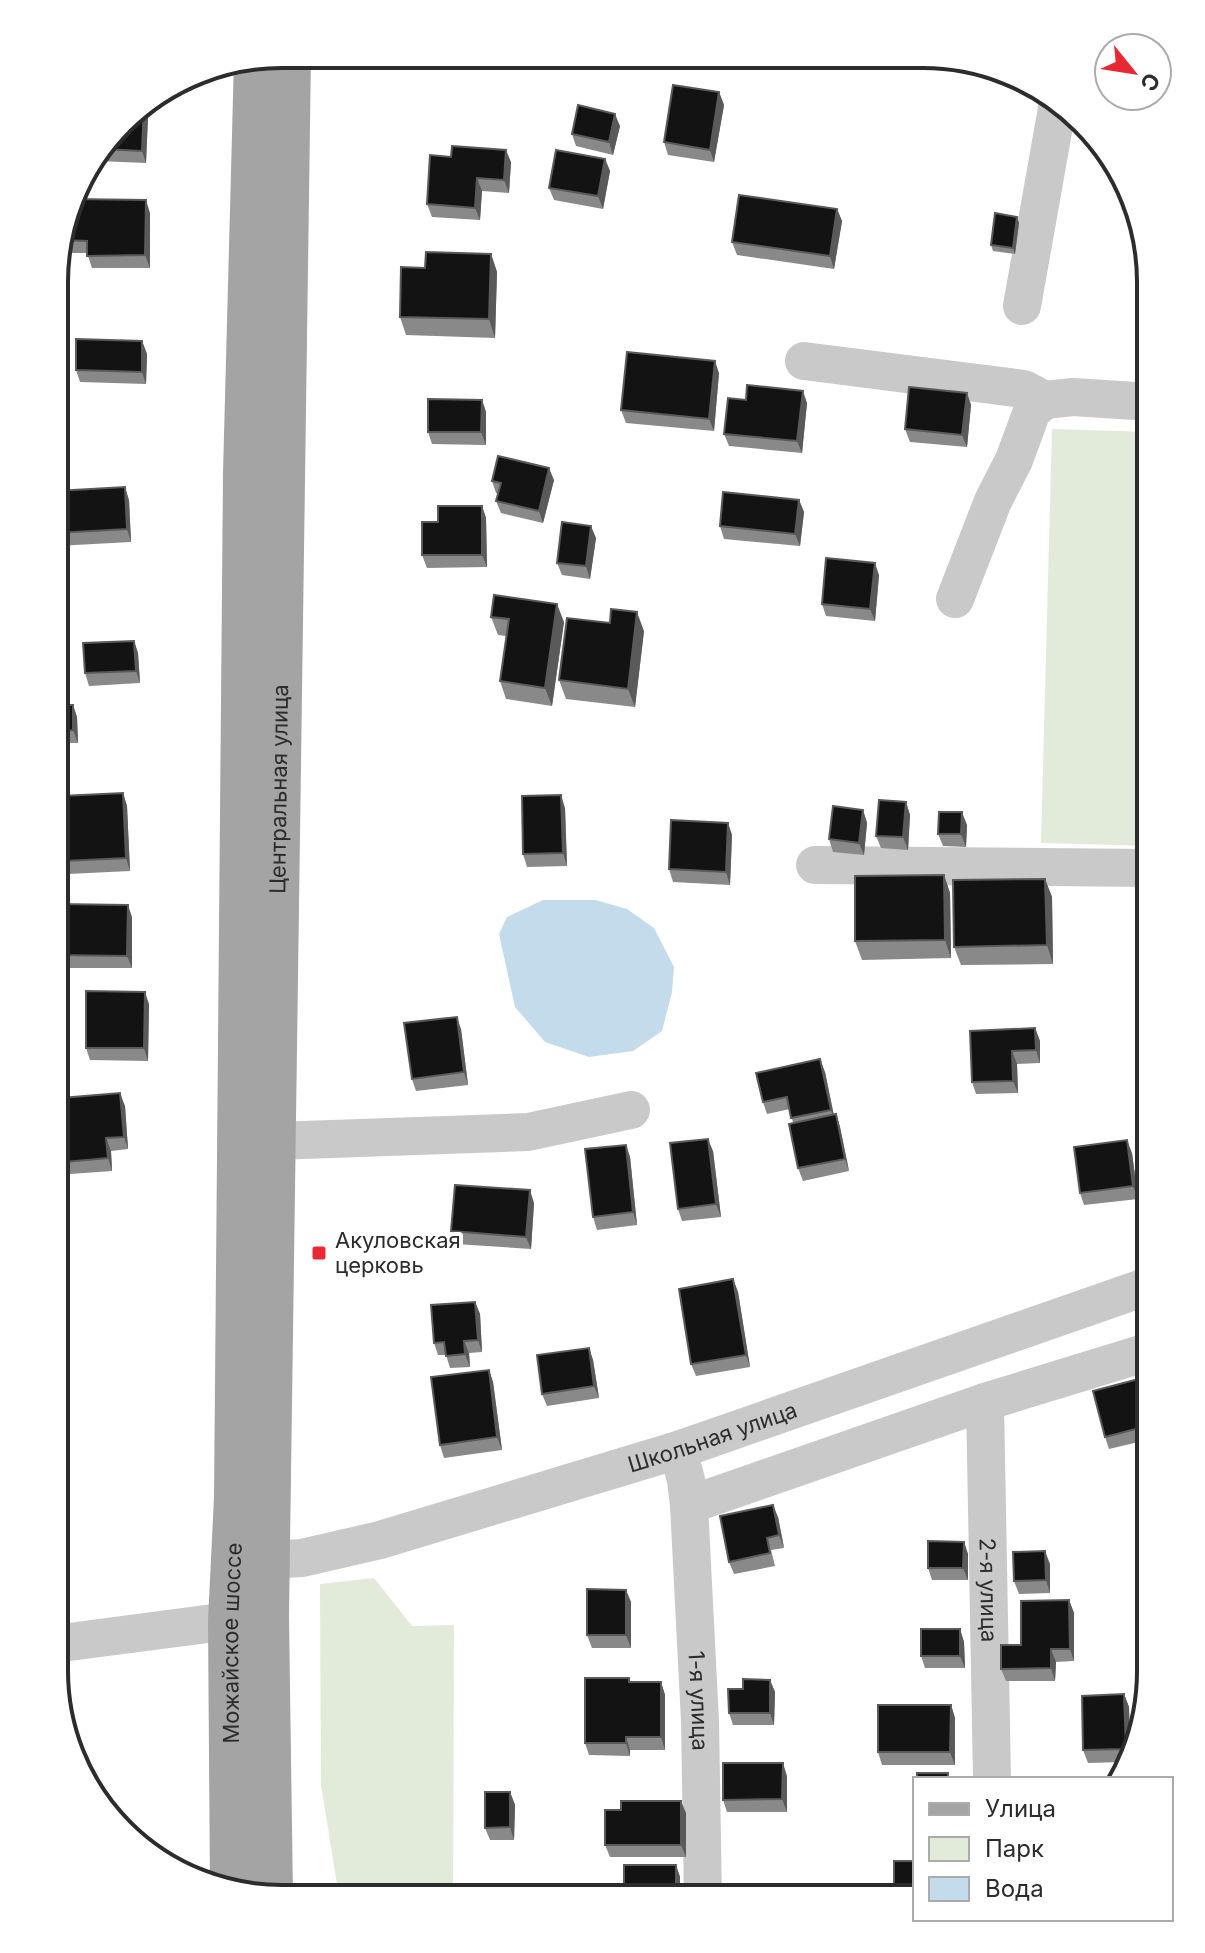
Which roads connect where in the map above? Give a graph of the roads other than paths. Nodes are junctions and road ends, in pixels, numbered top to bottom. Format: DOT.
graph roads {
  1 [pos="289,68"];
  2 [pos="256,70"];
  3 [pos="1056,115"];
  4 [pos="1022,306"];
  5 [pos="804,361"];
  6 [pos="1045,400"];
  7 [pos="1137,401"];
  8 [pos="955,599"];
  9 [pos="815,865"];
  10 [pos="1137,868"];
  11 [pos="631,1110"];
  12 [pos="274,1141"];
  13 [pos="1137,1290"];
  14 [pos="1137,1355"];
  15 [pos="237,1397"];
  16 [pos="985,1402"];
  17 [pos="678,1450"];
  18 [pos="689,1505"];
  19 [pos="268,1543"];
  20 [pos="248,1619"];
  21 [pos="68,1642"];
  22 [pos="992,1777"];
  23 [pos="233,1879"];
  24 [pos="270,1884"];
  25 [pos="703,1885"];
  1 -- 12 [label="main road, Центральная улица"];
  2 -- 15 [label="main road, Центральная улица"];
  3 -- 4 [label="street"];
  5 -- 6 [label="street"];
  6 -- 7 [label="street"];
  6 -- 8 [label="street"];
  9 -- 10 [label="street"];
  11 -- 12 [label="street"];
  12 -- 19 [label="main road, Центральная улица"];
  13 -- 17 [label="street, Школьная улица"];
  14 -- 16 [label="street"];
  15 -- 20 [label="main road, Можайское шоссе"];
  16 -- 18 [label="street"];
  16 -- 22 [label="street, 2-я улица"];
  17 -- 18 [label="street, 1-я улица"];
  17 -- 19 [label="street, Школьная улица"];
  18 -- 25 [label="street, 1-я улица"];
  19 -- 20 [label="main road, Можайское шоссе"];
  20 -- 21 [label="street"];
  20 -- 23 [label="main road, Можайское шоссе"];
  20 -- 24 [label="main road, Можайское шоссе"];
}
